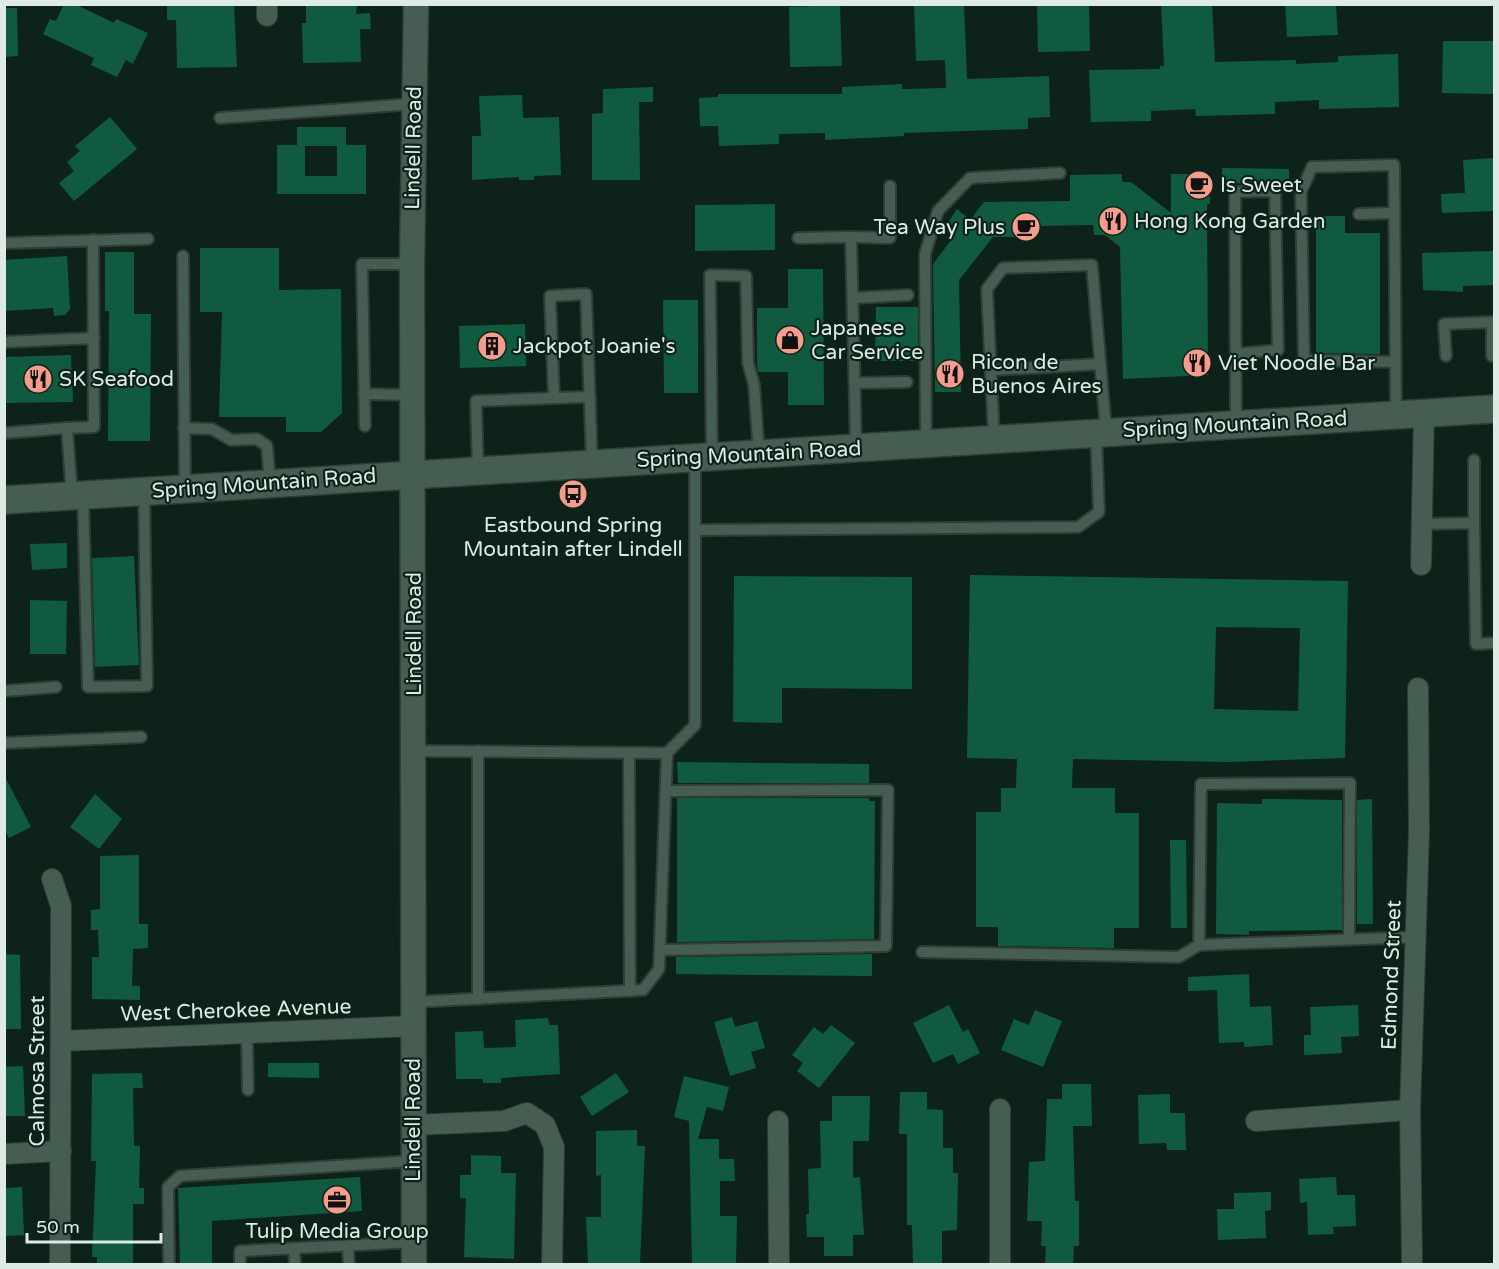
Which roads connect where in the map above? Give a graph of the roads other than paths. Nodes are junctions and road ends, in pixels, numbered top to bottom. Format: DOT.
graph roads {
  1 [pos="416,4"];
  2 [pos="413,104"];
  3 [pos="220,118"];
  4 [pos="1060,173"];
  5 [pos="890,186"];
  6 [pos="1394,213"];
  7 [pos="1359,214"];
  8 [pos="851,237"];
  9 [pos="798,238"];
  10 [pos="148,239"];
  11 [pos="93,240"];
  12 [pos="4,243"];
  13 [pos="183,256"];
  14 [pos="412,264"];
  15 [pos="908,295"];
  16 [pos="853,298"];
  17 [pos="1493,322"];
  18 [pos="94,338"];
  19 [pos="4,342"];
  20 [pos="1236,354"];
  21 [pos="1446,356"];
  22 [pos="1492,356"];
  23 [pos="1396,362"];
  24 [pos="1100,364"];
  25 [pos="991,370"];
  26 [pos="907,382"];
  27 [pos="855,383"];
  28 [pos="364,394"];
  29 [pos="414,395"];
  30 [pos="590,397"];
  31 [pos="554,398"];
  32 [pos="1494,409"];
  33 [pos="1424,412"];
  34 [pos="1396,414"];
  35 [pos="1236,424"];
  36 [pos="365,426"];
  37 [pos="67,428"];
  38 [pos="184,429"];
  39 [pos="1101,432"];
  40 [pos="4,433"];
  41 [pos="994,439"];
  42 [pos="926,443"];
  43 [pos="856,447"];
  44 [pos="759,453"];
  45 [pos="703,456"];
  46 [pos="1474,460"];
  47 [pos="592,463"];
  48 [pos="478,470"];
  49 [pos="414,474"];
  50 [pos="270,483"];
  51 [pos="185,488"];
  52 [pos="144,491"];
  53 [pos="77,495"];
  54 [pos="4,500"];
  55 [pos="1474,523"];
  56 [pos="1422,524"];
  57 [pos="695,530"];
  58 [pos="1421,565"];
  59 [pos="1494,643"];
  60 [pos="56,687"];
  61 [pos="1418,688"];
  62 [pos="4,690"];
  63 [pos="141,737"];
  64 [pos="4,743"];
  65 [pos="414,751"];
  66 [pos="478,752"];
  67 [pos="629,753"];
  68 [pos="667,753"];
  69 [pos="666,791"];
  70 [pos="52,879"];
  71 [pos="1417,937"];
  72 [pos="1349,939"];
  73 [pos="1199,945"];
  74 [pos="660,950"];
  75 [pos="922,952"];
  76 [pos="630,991"];
  77 [pos="478,999"];
  78 [pos="413,1002"];
  79 [pos="413,1026"];
  80 [pos="248,1035"];
  81 [pos="61,1041"];
  82 [pos="248,1090"];
  83 [pos="1000,1108"];
  84 [pos="1410,1110"];
  85 [pos="778,1121"];
  86 [pos="1256,1121"];
  87 [pos="412,1125"];
  88 [pos="61,1151"];
  89 [pos="4,1154"];
  90 [pos="414,1161"];
  91 [pos="348,1247"];
  92 [pos="294,1249"];
  93 [pos="414,1253"];
  94 [pos="60,1264"];
  95 [pos="169,1264"];
  96 [pos="240,1264"];
  97 [pos="295,1264"];
  98 [pos="349,1264"];
  99 [pos="552,1264"];
  100 [pos="779,1264"];
  101 [pos="1000,1264"];
  102 [pos="1412,1264"];
  1 -- 2 [label="street, Lindell Road"];
  2 -- 3 [label="lane"];
  2 -- 14 [label="street, Lindell Road"];
  4 -- 42 [label="lane"];
  5 -- 8 [label="lane"];
  6 -- 7 [label="lane"];
  6 -- 23 [label="lane"];
  6 -- 23 [label="lane"];
  8 -- 9 [label="lane"];
  8 -- 16 [label="lane"];
  10 -- 11 [label="lane"];
  11 -- 12 [label="lane"];
  11 -- 18 [label="lane"];
  13 -- 38 [label="lane"];
  14 -- 28 [label="lane"];
  14 -- 29 [label="street, Lindell Road"];
  15 -- 16 [label="lane"];
  16 -- 27 [label="lane"];
  17 -- 21 [label="lane"];
  17 -- 22 [label="lane"];
  18 -- 19 [label="lane"];
  18 -- 37 [label="lane"];
  20 -- 20 [label="lane"];
  20 -- 35 [label="lane"];
  23 -- 34 [label="lane"];
  24 -- 25 [label="lane"];
  24 -- 25 [label="lane"];
  24 -- 39 [label="lane"];
  25 -- 41 [label="lane"];
  26 -- 27 [label="lane"];
  27 -- 43 [label="lane"];
  28 -- 29 [label="lane"];
  28 -- 36 [label="lane"];
  29 -- 49 [label="street, Lindell Road"];
  30 -- 31 [label="lane"];
  30 -- 31 [label="lane"];
  30 -- 47 [label="lane"];
  31 -- 48 [label="lane"];
  32 -- 33 [label="main road, Spring Mountain Road"];
  33 -- 34 [label="main road, Spring Mountain Road"];
  33 -- 56 [label="street"];
  34 -- 35 [label="main road, Spring Mountain Road"];
  35 -- 39 [label="main road, Spring Mountain Road"];
  37 -- 40 [label="lane"];
  37 -- 53 [label="lane"];
  38 -- 50 [label="lane"];
  38 -- 51 [label="lane"];
  39 -- 41 [label="main road, Spring Mountain Road"];
  39 -- 57 [label="lane"];
  41 -- 42 [label="main road, Spring Mountain Road"];
  42 -- 43 [label="main road, Spring Mountain Road"];
  43 -- 44 [label="main road, Spring Mountain Road"];
  44 -- 45 [label="main road, Spring Mountain Road"];
  44 -- 45 [label="lane"];
  45 -- 47 [label="main road, Spring Mountain Road"];
  45 -- 57 [label="lane"];
  46 -- 55 [label="lane"];
  47 -- 48 [label="main road, Spring Mountain Road"];
  48 -- 49 [label="main road, Spring Mountain Road"];
  49 -- 50 [label="main road, Spring Mountain Road"];
  49 -- 65 [label="street, Lindell Road"];
  50 -- 51 [label="main road, Spring Mountain Road"];
  51 -- 52 [label="main road, Spring Mountain Road"];
  52 -- 53 [label="main road, Spring Mountain Road"];
  52 -- 53 [label="lane"];
  53 -- 54 [label="main road, Spring Mountain Road"];
  55 -- 56 [label="lane"];
  55 -- 59 [label="lane"];
  56 -- 58 [label="street"];
  57 -- 68 [label="lane"];
  60 -- 62 [label="lane"];
  61 -- 71 [label="street, Edmond Street"];
  63 -- 64 [label="lane"];
  65 -- 66 [label="lane"];
  65 -- 78 [label="street, Lindell Road"];
  66 -- 67 [label="lane"];
  66 -- 77 [label="lane"];
  67 -- 68 [label="lane"];
  67 -- 76 [label="lane"];
  68 -- 69 [label="lane"];
  69 -- 74 [label="lane"];
  69 -- 74 [label="lane"];
  70 -- 81 [label="street, Calmosa Street"];
  71 -- 72 [label="lane"];
  71 -- 84 [label="street, Edmond Street"];
  72 -- 73 [label="lane"];
  72 -- 73 [label="lane"];
  73 -- 75 [label="lane"];
  74 -- 76 [label="lane"];
  76 -- 77 [label="lane"];
  77 -- 78 [label="lane"];
  78 -- 79 [label="street, Lindell Road"];
  79 -- 80 [label="street, West Cherokee Avenue"];
  79 -- 87 [label="street, Lindell Road"];
  80 -- 81 [label="street, West Cherokee Avenue"];
  80 -- 82 [label="lane"];
  81 -- 88 [label="street, Calmosa Street"];
  83 -- 101 [label="street"];
  84 -- 86 [label="street"];
  84 -- 102 [label="street, Edmond Street"];
  85 -- 100 [label="street"];
  87 -- 90 [label="street, Lindell Road"];
  87 -- 99 [label="street"];
  88 -- 89 [label="street"];
  88 -- 94 [label="street, Calmosa Street"];
  90 -- 93 [label="street, Lindell Road"];
  90 -- 95 [label="lane"];
  91 -- 92 [label="lane"];
  91 -- 93 [label="lane"];
  91 -- 98 [label="lane"];
  92 -- 96 [label="lane"];
  92 -- 97 [label="lane"];
}
